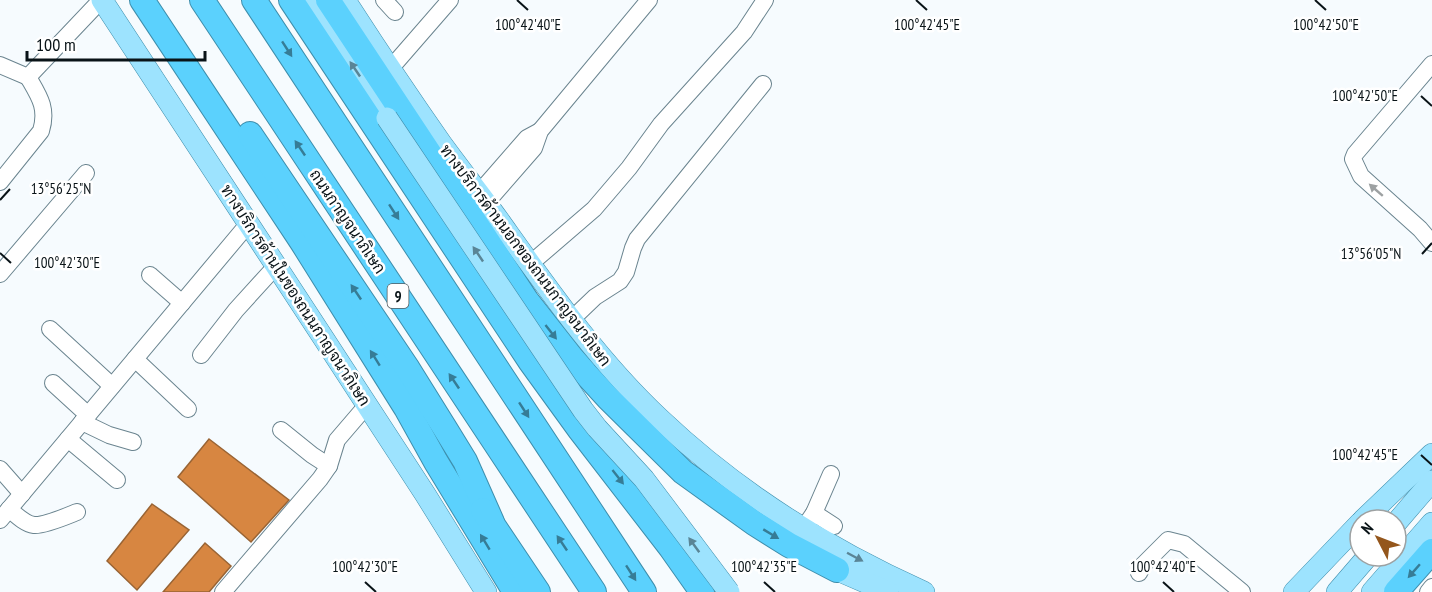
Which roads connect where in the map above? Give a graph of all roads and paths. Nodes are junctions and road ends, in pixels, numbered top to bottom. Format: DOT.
graph roads {
  1 [pos="101,0"];
  2 [pos="142,0"];
  3 [pos="160,0"];
  4 [pos="202,0"];
  5 [pos="254,0"];
  6 [pos="291,0"];
  7 [pos="309,0"];
  8 [pos="328,0"];
  9 [pos="345,0"];
  10 [pos="450,0"];
  11 [pos="649,0"];
  12 [pos="765,0"];
  13 [pos="1432,64"];
  14 [pos="0,65"];
  15 [pos="390,69"];
  16 [pos="28,77"];
  17 [pos="763,84"];
  18 [pos="86,173"];
  19 [pos="0,182"];
  20 [pos="483,198"];
  21 [pos="249,223"];
  22 [pos="1432,243"];
  23 [pos="530,264"];
  24 [pos="276,266"];
  25 [pos="0,274"];
  26 [pos="150,275"];
  27 [pos="485,294"];
  28 [pos="182,303"];
  29 [pos="571,320"];
  30 [pos="50,329"];
  31 [pos="201,355"];
  32 [pos="135,359"];
  33 [pos="53,383"];
  34 [pos="112,386"];
  35 [pos="367,405"];
  36 [pos="406,408"];
  37 [pos="188,409"];
  38 [pos="85,419"];
  39 [pos="281,430"];
  40 [pos="68,438"];
  41 [pos="133,442"];
  42 [pos="1432,456"];
  43 [pos="329,466"];
  44 [pos="0,469"];
  45 [pos="683,472"];
  46 [pos="831,474"];
  47 [pos="117,480"];
  48 [pos="1432,481"];
  49 [pos="22,494"];
  50 [pos="1379,508"];
  51 [pos="1386,508"];
  52 [pos="1408,509"];
  53 [pos="77,513"];
  54 [pos="4,515"];
  55 [pos="809,521"];
  56 [pos="492,522"];
  57 [pos="1432,523"];
  58 [pos="834,526"];
  59 [pos="1348,535"];
  60 [pos="1348,538"];
  61 [pos="1348,541"];
  62 [pos="1432,551"];
  63 [pos="1358,568"];
  64 [pos="837,570"];
  65 [pos="1139,573"];
  66 [pos="1432,587"];
  67 [pos="223,592"];
  68 [pos="486,592"];
  69 [pos="515,592"];
  70 [pos="537,592"];
  71 [pos="594,592"];
  72 [pos="644,592"];
  73 [pos="702,592"];
  74 [pos="729,592"];
  75 [pos="888,592"];
  76 [pos="924,592"];
  77 [pos="1242,592"];
  78 [pos="1283,592"];
  79 [pos="1294,592"];
  80 [pos="1309,592"];
  81 [pos="1337,592"];
  82 [pos="1372,592"];
  83 [pos="1396,592"];
  84 [pos="1428,592"];
  1 -- 16 [label="street"];
  1 -- 21 [label="main road, ทางบริการด้านในของถนนกาญจนาภิเษก"];
  36 -- 2 [label="highway, one-way"];
  56 -- 3 [label="highway, one-way"];
  71 -- 4 [label="highway, ถนนกาญจนาภิเษก / 9, one-way"];
  5 -- 72 [label="highway, one-way"];
  6 -- 27 [label="highway"];
  74 -- 7 [label="main road, ทางบริการด้านนอกของถนนกาญจนาภิเษก, one-way, bridge"];
  8 -- 45 [label="highway, one-way"];
  9 -- 15 [label="main road, ทางบริการด้านนอกของถนนกาญจนาภิเษก"];
  10 -- 15 [label="street"];
  11 -- 20 [label="street"];
  12 -- 23 [label="street"];
  22 -- 13 [label="street, one-way"];
  14 -- 16 [label="street"];
  15 -- 20 [label="main road, ทางบริการด้านนอกของถนนกาญจนาภิเษก"];
  16 -- 19 [label="street"];
  17 -- 29 [label="street"];
  18 -- 25 [label="street"];
  20 -- 23 [label="main road, ทางบริการด้านนอกของถนนกาญจนาภิเษก"];
  21 -- 24 [label="main road, ทางบริการด้านในของถนนกาญจนาภิเษก"];
  21 -- 28 [label="street"];
  23 -- 29 [label="main road, ทางบริการด้านนอกของถนนกาญจนาภิเษก"];
  24 -- 31 [label="street"];
  24 -- 35 [label="main road, ทางบริการด้านในของถนนกาญจนาภิเษก"];
  26 -- 28 [label="street"];
  27 -- 45 [label="highway"];
  27 -- 73 [label="highway, one-way"];
  28 -- 32 [label="street"];
  29 -- 55 [label="main road, ทางบริการด้านนอกของถนนกาญจนาภิเษก"];
  30 -- 34 [label="street"];
  32 -- 34 [label="street"];
  32 -- 37 [label="street"];
  33 -- 38 [label="street"];
  34 -- 38 [label="street"];
  35 -- 43 [label="street"];
  35 -- 68 [label="main road, ทางบริการด้านในของถนนกาญจนาภิเษก"];
  36 -- 56 [label="highway"];
  69 -- 36 [label="highway, one-way"];
  38 -- 40 [label="street"];
  38 -- 41 [label="street"];
  39 -- 43 [label="street"];
  40 -- 47 [label="street"];
  40 -- 49 [label="street"];
  42 -- 50 [label="main road"];
  42 -- 51 [label="main road"];
  43 -- 67 [label="street"];
  44 -- 49 [label="street"];
  45 -- 64 [label="highway, one-way"];
  46 -- 55 [label="street"];
  48 -- 52 [label="main road"];
  49 -- 54 [label="street"];
  53 -- 54 [label="street"];
  55 -- 58 [label="street"];
  55 -- 64 [label="main road"];
  55 -- 76 [label="main road, ทางบริการด้านนอกของถนนกาญจนาภิเษก, one-way"];
  56 -- 70 [label="highway"];
  57 -- 82 [label="main road"];
  59 -- 78 [label="street"];
  60 -- 79 [label="main road"];
  61 -- 80 [label="main road"];
  62 -- 83 [label="highway, one-way"];
  63 -- 81 [label="main road"];
  64 -- 75 [label="main road"];
  65 -- 77 [label="street"];
  66 -- 84 [label="street"];
}
